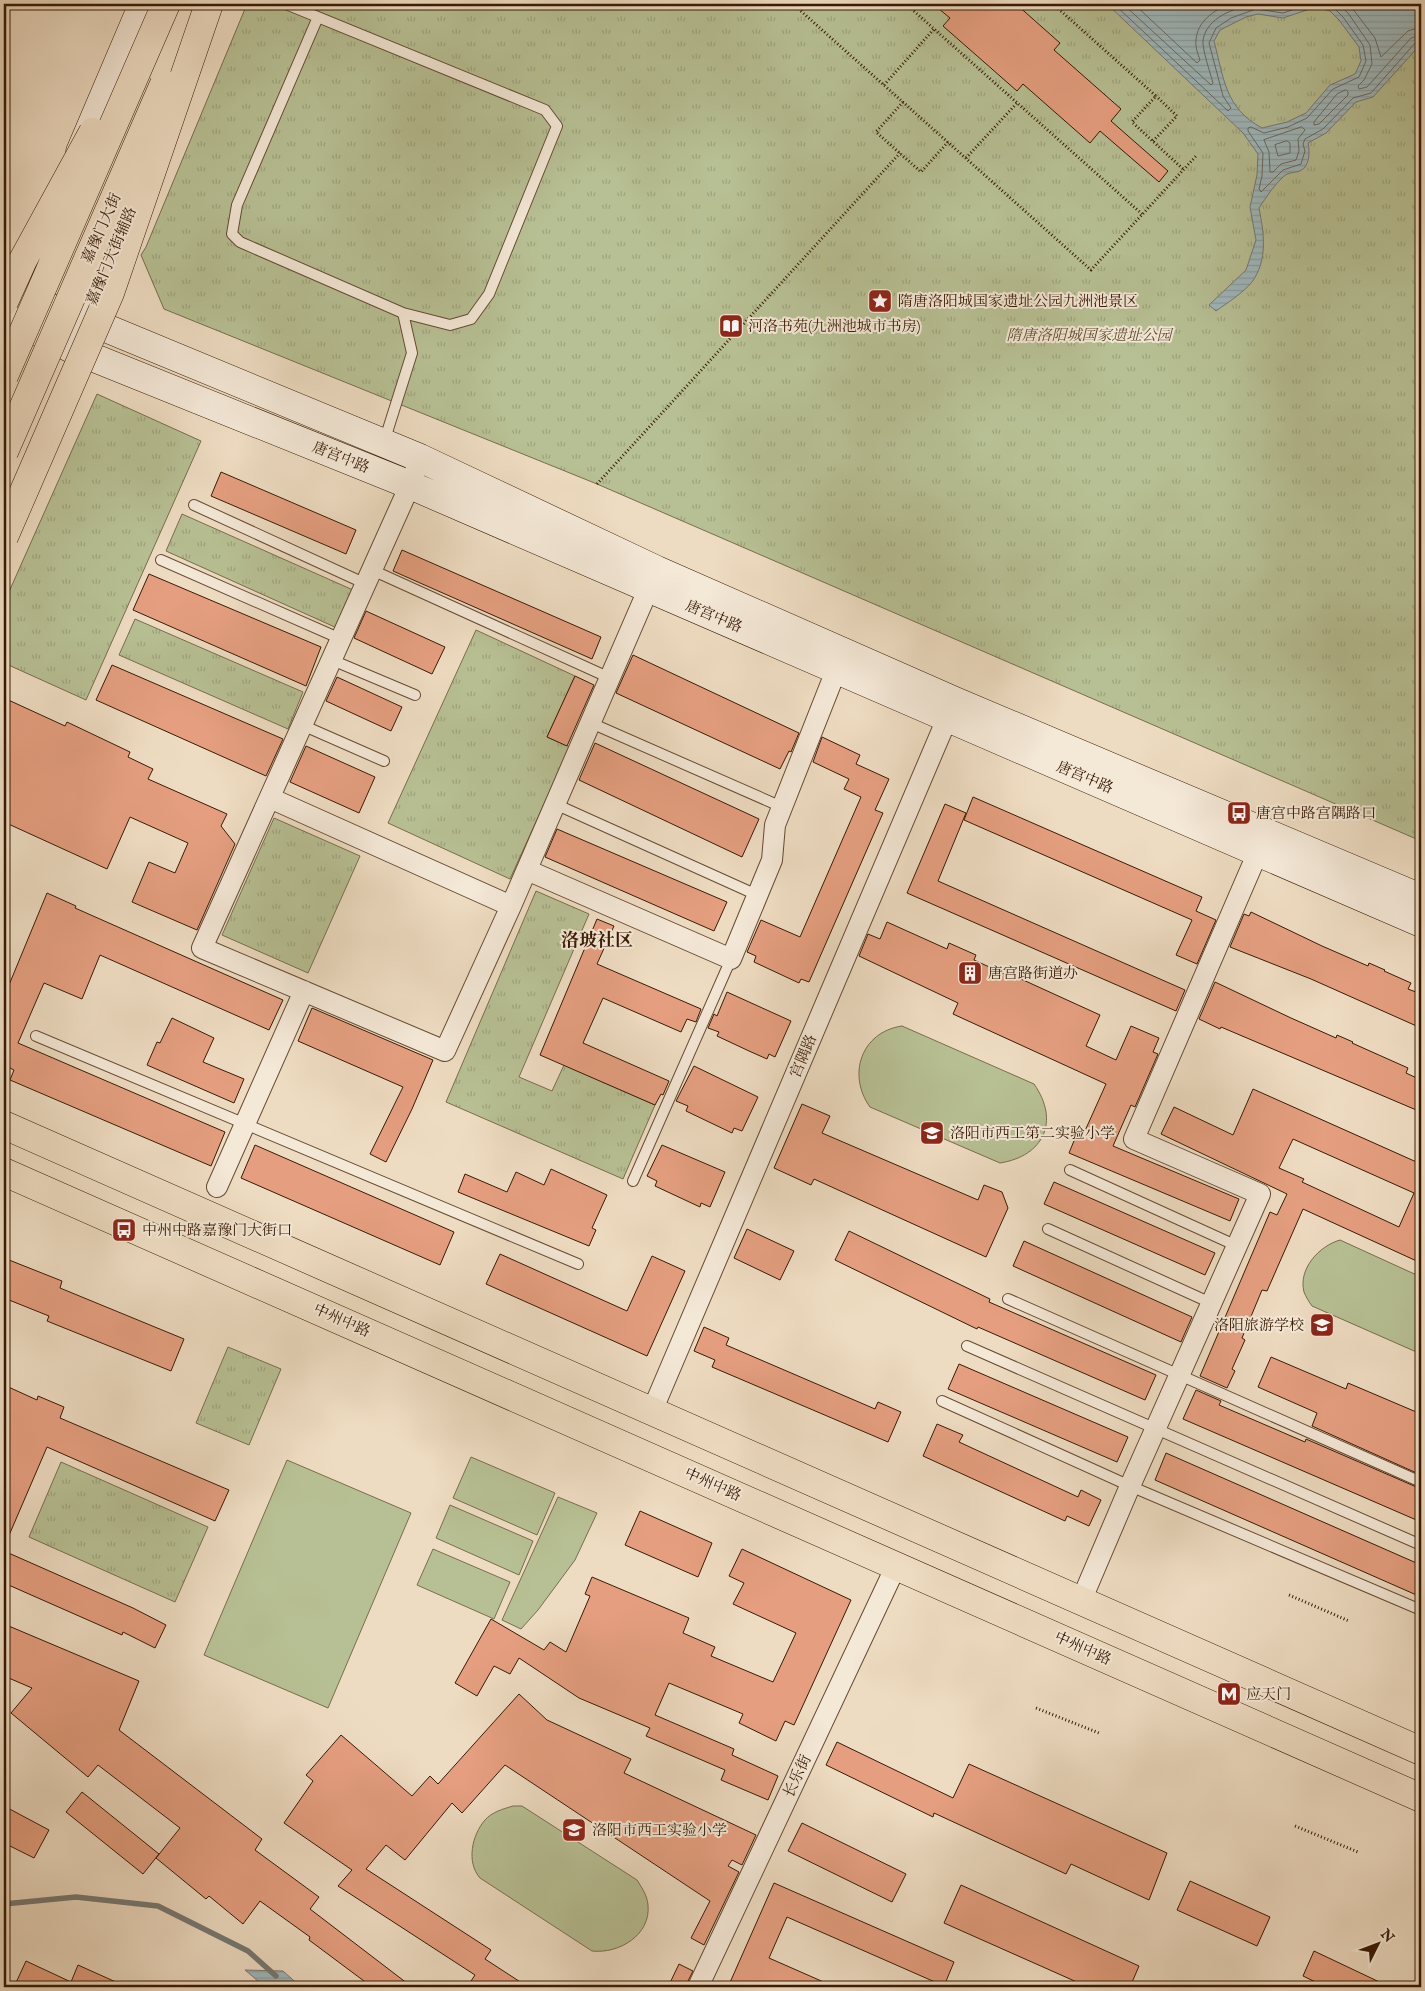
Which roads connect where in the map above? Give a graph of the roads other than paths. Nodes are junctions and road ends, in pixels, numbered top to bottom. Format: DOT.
graph roads {
  1 [pos="143,4"];
  2 [pos="165,4"];
  3 [pos="199,4"];
  4 [pos="209,4"];
  5 [pos="219,4"];
  6 [pos="286,4"];
  7 [pos="318,17"];
  8 [pos="7,308"];
  9 [pos="403,313"];
  10 [pos="84,319"];
  11 [pos="72,350"];
  12 [pos="4,376"];
  13 [pos="384,442"];
  14 [pos="4,452"];
  15 [pos="420,458"];
  16 [pos="410,485"];
  17 [pos="194,505"];
  18 [pos="4,508"];
  19 [pos="4,538"];
  20 [pos="161,560"];
  21 [pos="369,577"];
  22 [pos="653,579"];
  23 [pos="341,640"];
  24 [pos="332,660"];
  25 [pos="840,660"];
  26 [pos="610,678"];
  27 [pos="415,695"];
  28 [pos="951,709"];
  29 [pos="591,723"];
  30 [pos="302,725"];
  31 [pos="384,761"];
  32 [pos="270,798"];
  33 [pos="555,804"];
  34 [pos="782,807"];
  35 [pos="1258,852"];
  36 [pos="526,870"];
  37 [pos="757,895"];
  38 [pos="1421,898"];
  39 [pos="511,906"];
  40 [pos="1421,923"];
  41 [pos="731,959"];
  42 [pos="304,991"];
  43 [pos="36,1036"];
  44 [pos="245,1124"];
  45 [pos="4,1125"];
  46 [pos="1070,1170"];
  47 [pos="4,1172"];
  48 [pos="633,1181"];
  49 [pos="217,1187"];
  50 [pos="1048,1229"];
  51 [pos="1237,1246"];
  52 [pos="578,1264"];
  53 [pos="1008,1299"];
  54 [pos="1211,1303"];
  55 [pos="966,1346"];
  56 [pos="1179,1376"];
  57 [pos="942,1401"];
  58 [pos="652,1411"];
  59 [pos="1155,1428"];
  60 [pos="1421,1482"];
  61 [pos="1130,1486"];
  62 [pos="1421,1545"];
  63 [pos="896,1566"];
  64 [pos="1081,1602"];
  65 [pos="1421,1610"];
  66 [pos="1421,1751"];
  67 [pos="1421,1798"];
  68 [pos="698,1987"];
  1 -- 8 [label="main road"];
  2 -- 8 [label="main road, bridge"];
  2 -- 12 [label="main road, 嘉豫门大街, bridge"];
  3 -- 14 [label="main road, 嘉豫门大街, bridge"];
  4 -- 19 [label="main road, bridge"];
  5 -- 10 [label="main road, 嘉豫门大街辅路"];
  6 -- 7 [label="lane"];
  7 -- 9 [label="lane"];
  7 -- 9 [label="lane"];
  8 -- 10 [label="main road, 唐宫中路"];
  8 -- 11 [label="main road, 唐宫中路"];
  9 -- 13 [label="lane"];
  10 -- 11 [label="main road, 嘉豫门大街辅路"];
  10 -- 13 [label="main road, 唐宫中路"];
  11 -- 16 [label="main road, 唐宫中路"];
  11 -- 18 [label="main road, 嘉豫门大街辅路"];
  13 -- 15 [label="main road, 唐宫中路"];
  15 -- 16 [label="street"];
  15 -- 22 [label="main road, 唐宫中路"];
  16 -- 21 [label="street"];
  16 -- 22 [label="main road, 唐宫中路"];
  17 -- 21 [label="lane"];
  20 -- 23 [label="lane"];
  21 -- 23 [label="street"];
  21 -- 26 [label="lane"];
  22 -- 25 [label="main road, 唐宫中路"];
  22 -- 26 [label="street"];
  23 -- 24 [label="street"];
  24 -- 27 [label="lane"];
  24 -- 30 [label="street"];
  25 -- 28 [label="main road, 唐宫中路"];
  25 -- 34 [label="street"];
  26 -- 29 [label="street"];
  28 -- 35 [label="main road, 唐宫中路"];
  28 -- 38 [label="main road, 唐宫中路"];
  28 -- 58 [label="street, 宫隅路"];
  29 -- 33 [label="street"];
  29 -- 34 [label="lane"];
  30 -- 31 [label="lane"];
  30 -- 32 [label="street"];
  32 -- 39 [label="street"];
  32 -- 42 [label="street"];
  33 -- 36 [label="street"];
  33 -- 37 [label="lane"];
  34 -- 37 [label="street"];
  35 -- 40 [label="main road, 唐宫中路"];
  35 -- 51 [label="street"];
  36 -- 39 [label="street"];
  36 -- 41 [label="street"];
  37 -- 41 [label="street"];
  39 -- 42 [label="street"];
  41 -- 48 [label="lane"];
  42 -- 44 [label="street"];
  43 -- 44 [label="lane"];
  44 -- 49 [label="street"];
  44 -- 52 [label="lane"];
  45 -- 58 [label="main road"];
  46 -- 51 [label="lane"];
  47 -- 63 [label="main road, 中州中路"];
  50 -- 54 [label="lane"];
  51 -- 54 [label="street"];
  53 -- 56 [label="lane"];
  54 -- 56 [label="street"];
  55 -- 59 [label="lane"];
  56 -- 59 [label="street"];
  56 -- 60 [label="lane"];
  57 -- 61 [label="lane"];
  58 -- 64 [label="main road"];
  59 -- 61 [label="street"];
  59 -- 62 [label="lane"];
  61 -- 64 [label="street"];
  61 -- 65 [label="lane"];
  63 -- 67 [label="main road, 中州中路"];
  63 -- 68 [label="street, 长乐街"];
  64 -- 66 [label="main road"];
}
